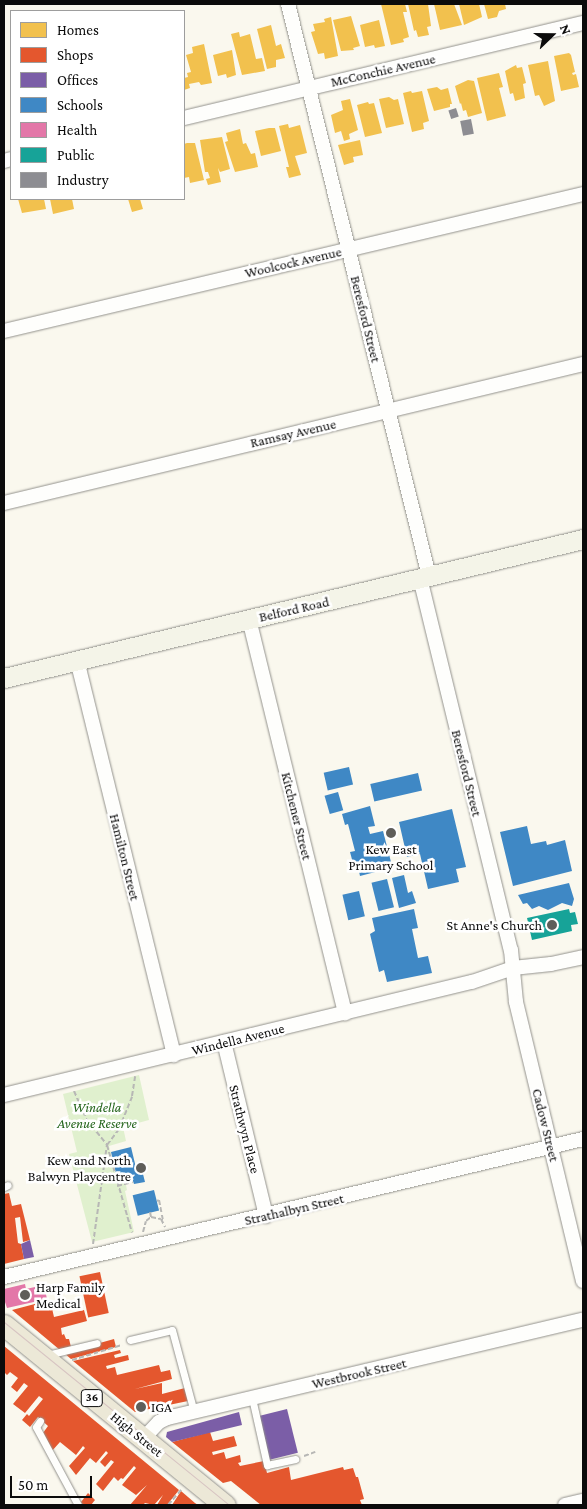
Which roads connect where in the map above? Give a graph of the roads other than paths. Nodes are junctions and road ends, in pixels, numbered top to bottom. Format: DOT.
graph roads {
  1 [pos="288,4"];
  2 [pos="583,23"];
  3 [pos="309,88"];
  4 [pos="185,118"];
  5 [pos="583,194"];
  6 [pos="349,249"];
  7 [pos="4,331"];
  8 [pos="583,364"];
  9 [pos="388,410"];
  10 [pos="4,503"];
  11 [pos="583,539"];
  12 [pos="424,577"];
  13 [pos="249,619"];
  14 [pos="77,660"];
  15 [pos="4,678"];
  16 [pos="583,957"];
  17 [pos="512,973"];
  18 [pos="346,1013"];
  19 [pos="224,1042"];
  20 [pos="174,1054"];
  21 [pos="4,1094"];
  22 [pos="583,1139"];
  23 [pos="551,1146"];
  24 [pos="266,1216"];
  25 [pos="4,1277"];
  26 [pos="583,1281"];
  27 [pos="583,1320"];
  28 [pos="4,1325"];
  29 [pos="130,1340"];
  30 [pos="97,1343"];
  31 [pos="42,1357"];
  32 [pos="252,1398"];
  33 [pos="194,1412"];
  34 [pos="40,1421"];
  35 [pos="143,1439"];
  36 [pos="295,1459"];
  37 [pos="583,1501"];
  38 [pos="78,1505"];
  39 [pos="225,1505"];
  40 [pos="565,1505"];
  1 -- 3 [label="street, Beresford Street"];
  2 -- 3 [label="street, McConchie Avenue"];
  3 -- 4 [label="street, McConchie Avenue"];
  3 -- 6 [label="street, Beresford Street"];
  5 -- 6 [label="street, Woolcock Avenue"];
  6 -- 7 [label="street, Woolcock Avenue"];
  6 -- 9 [label="street, Beresford Street"];
  8 -- 9 [label="street, Ramsay Avenue"];
  9 -- 10 [label="street, Ramsay Avenue"];
  9 -- 12 [label="street, Beresford Street"];
  11 -- 12 [label="street, Belford Road"];
  12 -- 13 [label="street, Belford Road"];
  12 -- 17 [label="street, Beresford Street"];
  13 -- 14 [label="street, Belford Road"];
  13 -- 18 [label="street, Kitchener Street"];
  14 -- 15 [label="street, Belford Road"];
  14 -- 20 [label="street, Hamilton Street"];
  16 -- 17 [label="street, Windella Avenue"];
  17 -- 18 [label="street, Windella Avenue"];
  17 -- 23 [label="street, Cadow Street"];
  18 -- 19 [label="street, Windella Avenue"];
  19 -- 20 [label="street, Windella Avenue"];
  19 -- 24 [label="street, Strathwyn Place"];
  20 -- 21 [label="street, Windella Avenue"];
  22 -- 23 [label="street, Strathalbyn Street"];
  23 -- 24 [label="street, Strathalbyn Street"];
  23 -- 26 [label="street, Cadow Street"];
  24 -- 25 [label="street, Strathalbyn Street"];
  27 -- 32 [label="street, Westbrook Street"];
  28 -- 31 [label="main road, High Street / 36"];
  29 -- 33 [label="lane"];
  30 -- 31 [label="lane"];
  31 -- 35 [label="main road, High Street / 36"];
  32 -- 33 [label="street, Westbrook Street"];
  32 -- 36 [label="lane"];
  33 -- 35 [label="street, Westbrook Street"];
  34 -- 38 [label="lane"];
  35 -- 39 [label="main road, High Street / 36"];
  37 -- 40 [label="street"];
}
